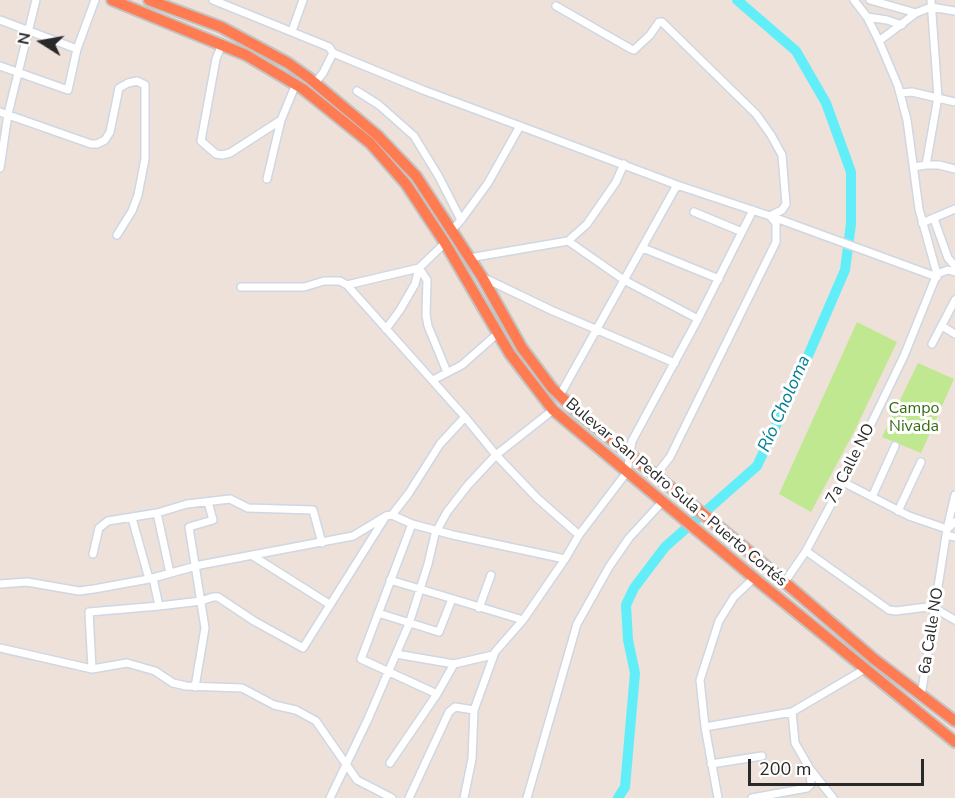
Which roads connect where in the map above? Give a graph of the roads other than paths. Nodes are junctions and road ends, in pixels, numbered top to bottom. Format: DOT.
graph roads {
  1 [pos="36,0"];
  2 [pos="95,0"];
  3 [pos="112,0"];
  4 [pos="149,0"];
  5 [pos="213,0"];
  6 [pos="303,0"];
  7 [pos="854,0"];
  8 [pos="870,0"];
  9 [pos="226,2"];
  10 [pos="931,3"];
  11 [pos="955,3"];
  12 [pos="556,6"];
  13 [pos="955,11"];
  14 [pos="916,14"];
  15 [pos="867,17"];
  16 [pos="0,20"];
  17 [pos="902,25"];
  18 [pos="28,30"];
  19 [pos="292,31"];
  20 [pos="879,41"];
  21 [pos="222,44"];
  22 [pos="77,49"];
  23 [pos="333,53"];
  24 [pos="0,66"];
  25 [pos="17,72"];
  26 [pos="315,83"];
  27 [pos="296,84"];
  28 [pos="357,91"];
  29 [pos="900,93"];
  30 [pos="938,97"];
  31 [pos="955,102"];
  32 [pos="4,113"];
  33 [pos="281,120"];
  34 [pos="520,126"];
  35 [pos="624,164"];
  36 [pos="926,165"];
  37 [pos="914,167"];
  38 [pos="0,168"];
  39 [pos="955,169"];
  40 [pos="267,179"];
  41 [pos="677,185"];
  42 [pos="955,209"];
  43 [pos="753,210"];
  44 [pos="694,212"];
  45 [pos="770,216"];
  46 [pos="934,219"];
  47 [pos="461,220"];
  48 [pos="922,223"];
  49 [pos="452,230"];
  50 [pos="742,232"];
  51 [pos="117,235"];
  52 [pos="568,241"];
  53 [pos="444,243"];
  54 [pos="643,248"];
  55 [pos="469,258"];
  56 [pos="955,266"];
  57 [pos="419,268"];
  58 [pos="955,272"];
  59 [pos="937,276"];
  60 [pos="482,278"];
  61 [pos="719,279"];
  62 [pos="624,280"];
  63 [pos="347,285"];
  64 [pos="241,287"];
  65 [pos="955,300"];
  66 [pos="698,320"];
  67 [pos="942,326"];
  68 [pos="386,329"];
  69 [pos="597,330"];
  70 [pos="497,334"];
  71 [pos="955,334"];
  72 [pos="932,344"];
  73 [pos="675,363"];
  74 [pos="447,372"];
  75 [pos="433,380"];
  76 [pos="560,395"];
  77 [pos="553,410"];
  78 [pos="465,417"];
  79 [pos="895,446"];
  80 [pos="496,455"];
  81 [pos="630,455"];
  82 [pos="921,462"];
  83 [pos="627,472"];
  84 [pos="656,476"];
  85 [pos="843,482"];
  86 [pos="955,495"];
  87 [pos="872,497"];
  88 [pos="208,502"];
  89 [pos="666,504"];
  90 [pos="898,511"];
  91 [pos="157,513"];
  92 [pos="389,515"];
  93 [pos="132,518"];
  94 [pos="955,522"];
  95 [pos="412,524"];
  96 [pos="438,531"];
  97 [pos="947,532"];
  98 [pos="579,535"];
  99 [pos="955,537"];
  100 [pos="322,543"];
  101 [pos="806,551"];
  102 [pos="93,554"];
  103 [pos="254,555"];
  104 [pos="565,559"];
  105 [pos="196,566"];
  106 [pos="170,573"];
  107 [pos="491,575"];
  108 [pos="151,578"];
  109 [pos="753,578"];
  110 [pos="390,580"];
  111 [pos="784,583"];
  112 [pos="0,584"];
  113 [pos="420,589"];
  114 [pos="452,599"];
  115 [pos="201,601"];
  116 [pos="330,604"];
  117 [pos="159,606"];
  118 [pos="478,608"];
  119 [pos="936,609"];
  120 [pos="378,613"];
  121 [pos="523,620"];
  122 [pos="955,620"];
  123 [pos="409,624"];
  124 [pos="0,648"];
  125 [pos="396,654"];
  126 [pos="493,655"];
  127 [pos="454,664"];
  128 [pos="92,669"];
  129 [pos="865,669"];
  130 [pos="389,671"];
  131 [pos="195,687"];
  132 [pos="437,694"];
  133 [pos="921,696"];
  134 [pos="474,710"];
  135 [pos="792,712"];
  136 [pos="955,721"];
  137 [pos="705,727"];
  138 [pos="955,742"];
  139 [pos="762,756"];
  140 [pos="390,763"];
  141 [pos="347,764"];
  142 [pos="711,764"];
  143 [pos="810,769"];
  144 [pos="330,798"];
  145 [pos="392,798"];
  146 [pos="409,798"];
  147 [pos="464,798"];
  148 [pos="527,798"];
  149 [pos="718,798"];
  150 [pos="752,798"];
  151 [pos="833,798"];
  1 -- 18 [label="street"];
  2 -- 22 [label="street"];
  3 -- 21 [label="highway, Bulevar San Pedro Sula - Puerto Cortés"];
  4 -- 26 [label="highway, Bulevar San Pedro Sula - Puerto Cortés"];
  5 -- 9 [label="street"];
  6 -- 19 [label="street"];
  7 -- 15 [label="street"];
  8 -- 14 [label="street"];
  9 -- 19 [label="street"];
  10 -- 13 [label="street"];
  10 -- 14 [label="street"];
  10 -- 30 [label="street"];
  11 -- 13 [label="street"];
  12 -- 45 [label="street"];
  14 -- 17 [label="street"];
  15 -- 17 [label="street"];
  15 -- 20 [label="street"];
  16 -- 18 [label="street"];
  17 -- 20 [label="street"];
  18 -- 22 [label="street"];
  18 -- 25 [label="street"];
  19 -- 23 [label="street"];
  20 -- 29 [label="street"];
  21 -- 27 [label="highway, Bulevar San Pedro Sula - Puerto Cortés"];
  21 -- 33 [label="street"];
  22 -- 25 [label="street"];
  23 -- 26 [label="street"];
  23 -- 34 [label="street"];
  24 -- 25 [label="street"];
  25 -- 32 [label="street"];
  26 -- 49 [label="highway, Bulevar San Pedro Sula - Puerto Cortés"];
  27 -- 33 [label="street"];
  27 -- 53 [label="highway, Bulevar San Pedro Sula - Puerto Cortés"];
  28 -- 47 [label="street"];
  29 -- 30 [label="street"];
  29 -- 37 [label="street"];
  30 -- 31 [label="street"];
  30 -- 36 [label="street"];
  32 -- 38 [label="street"];
  32 -- 51 [label="street"];
  33 -- 40 [label="street"];
  34 -- 35 [label="street"];
  34 -- 47 [label="street"];
  35 -- 41 [label="street"];
  35 -- 52 [label="street"];
  36 -- 37 [label="street"];
  36 -- 39 [label="street"];
  37 -- 48 [label="street"];
  41 -- 43 [label="street"];
  41 -- 54 [label="street"];
  42 -- 46 [label="street"];
  43 -- 45 [label="street"];
  43 -- 50 [label="street"];
  44 -- 50 [label="street"];
  45 -- 59 [label="street"];
  45 -- 84 [label="street"];
  46 -- 48 [label="street"];
  46 -- 56 [label="street"];
  47 -- 49 [label="street"];
  48 -- 59 [label="street"];
  49 -- 55 [label="highway, Bulevar San Pedro Sula - Puerto Cortés"];
  50 -- 61 [label="street"];
  52 -- 55 [label="street"];
  52 -- 62 [label="street"];
  53 -- 57 [label="street"];
  53 -- 70 [label="highway, Bulevar San Pedro Sula - Puerto Cortés"];
  54 -- 61 [label="street"];
  54 -- 62 [label="street"];
  55 -- 60 [label="highway, Bulevar San Pedro Sula - Puerto Cortés"];
  57 -- 63 [label="street"];
  57 -- 68 [label="street"];
  57 -- 74 [label="street"];
  58 -- 59 [label="street"];
  59 -- 85 [label="street, 7a Calle NO"];
  60 -- 69 [label="street"];
  60 -- 76 [label="highway, Bulevar San Pedro Sula - Puerto Cortés"];
  61 -- 66 [label="street"];
  62 -- 66 [label="street"];
  62 -- 69 [label="street"];
  63 -- 64 [label="street"];
  63 -- 68 [label="street"];
  65 -- 67 [label="street"];
  66 -- 73 [label="street"];
  67 -- 71 [label="street"];
  67 -- 72 [label="street"];
  68 -- 75 [label="street"];
  69 -- 73 [label="street"];
  69 -- 76 [label="street"];
  70 -- 74 [label="street"];
  70 -- 77 [label="highway, Bulevar San Pedro Sula - Puerto Cortés"];
  73 -- 81 [label="street"];
  74 -- 75 [label="street"];
  75 -- 78 [label="street"];
  76 -- 81 [label="highway, Bulevar San Pedro Sula - Puerto Cortés"];
  77 -- 80 [label="street"];
  77 -- 83 [label="highway, Bulevar San Pedro Sula - Puerto Cortés"];
  78 -- 80 [label="street"];
  78 -- 92 [label="street"];
  79 -- 87 [label="street"];
  80 -- 96 [label="street"];
  80 -- 98 [label="street"];
  81 -- 83 [label="street"];
  81 -- 84 [label="highway, Bulevar San Pedro Sula - Puerto Cortés"];
  82 -- 90 [label="street"];
  83 -- 89 [label="highway, Bulevar San Pedro Sula - Puerto Cortés"];
  83 -- 98 [label="street"];
  84 -- 111 [label="highway, Bulevar San Pedro Sula - Puerto Cortés"];
  85 -- 87 [label="street"];
  85 -- 101 [label="street, 7a Calle NO"];
  86 -- 97 [label="street, 6a Calle NO"];
  87 -- 90 [label="street"];
  88 -- 91 [label="street"];
  88 -- 100 [label="street"];
  88 -- 105 [label="street"];
  89 -- 109 [label="highway, Bulevar San Pedro Sula - Puerto Cortés"];
  89 -- 148 [label="street"];
  90 -- 97 [label="street"];
  91 -- 93 [label="street"];
  91 -- 106 [label="street"];
  92 -- 95 [label="street"];
  92 -- 100 [label="street"];
  92 -- 116 [label="street"];
  93 -- 102 [label="street"];
  93 -- 108 [label="street"];
  94 -- 97 [label="street"];
  95 -- 96 [label="street"];
  95 -- 110 [label="street"];
  96 -- 104 [label="street"];
  96 -- 113 [label="street"];
  97 -- 99 [label="street"];
  97 -- 119 [label="street, 6a Calle NO"];
  98 -- 104 [label="street"];
  100 -- 103 [label="street"];
  101 -- 111 [label="street, 7a Calle NO"];
  101 -- 119 [label="street"];
  103 -- 105 [label="street"];
  103 -- 116 [label="street"];
  104 -- 121 [label="street"];
  105 -- 106 [label="street"];
  105 -- 115 [label="street"];
  106 -- 108 [label="street"];
  107 -- 118 [label="street"];
  108 -- 112 [label="street"];
  108 -- 117 [label="street"];
  109 -- 129 [label="highway, Bulevar San Pedro Sula - Puerto Cortés"];
  109 -- 137 [label="street"];
  110 -- 113 [label="street"];
  110 -- 120 [label="street"];
  111 -- 133 [label="highway, Bulevar San Pedro Sula - Puerto Cortés"];
  113 -- 114 [label="street"];
  113 -- 123 [label="street"];
  114 -- 118 [label="street"];
  114 -- 123 [label="street"];
  115 -- 116 [label="street"];
  115 -- 117 [label="street"];
  115 -- 131 [label="street"];
  117 -- 128 [label="street"];
  118 -- 121 [label="street"];
  119 -- 122 [label="street"];
  119 -- 133 [label="street, 6a Calle NO"];
  120 -- 123 [label="street"];
  120 -- 130 [label="street"];
  121 -- 126 [label="street"];
  123 -- 125 [label="street"];
  124 -- 128 [label="street"];
  125 -- 127 [label="street"];
  125 -- 130 [label="street"];
  126 -- 127 [label="street"];
  126 -- 134 [label="street"];
  127 -- 132 [label="street"];
  128 -- 131 [label="street"];
  129 -- 135 [label="street"];
  129 -- 138 [label="highway, Bulevar San Pedro Sula - Puerto Cortés"];
  130 -- 132 [label="street"];
  130 -- 141 [label="street"];
  131 -- 141 [label="street"];
  132 -- 140 [label="street"];
  133 -- 136 [label="highway, Bulevar San Pedro Sula - Puerto Cortés"];
  134 -- 146 [label="street"];
  134 -- 147 [label="street"];
  135 -- 137 [label="street"];
  135 -- 143 [label="street"];
  137 -- 142 [label="street"];
  139 -- 142 [label="street"];
  141 -- 144 [label="street"];
  141 -- 145 [label="street"];
  142 -- 149 [label="street"];
  143 -- 150 [label="street"];
  143 -- 151 [label="street"];
}
